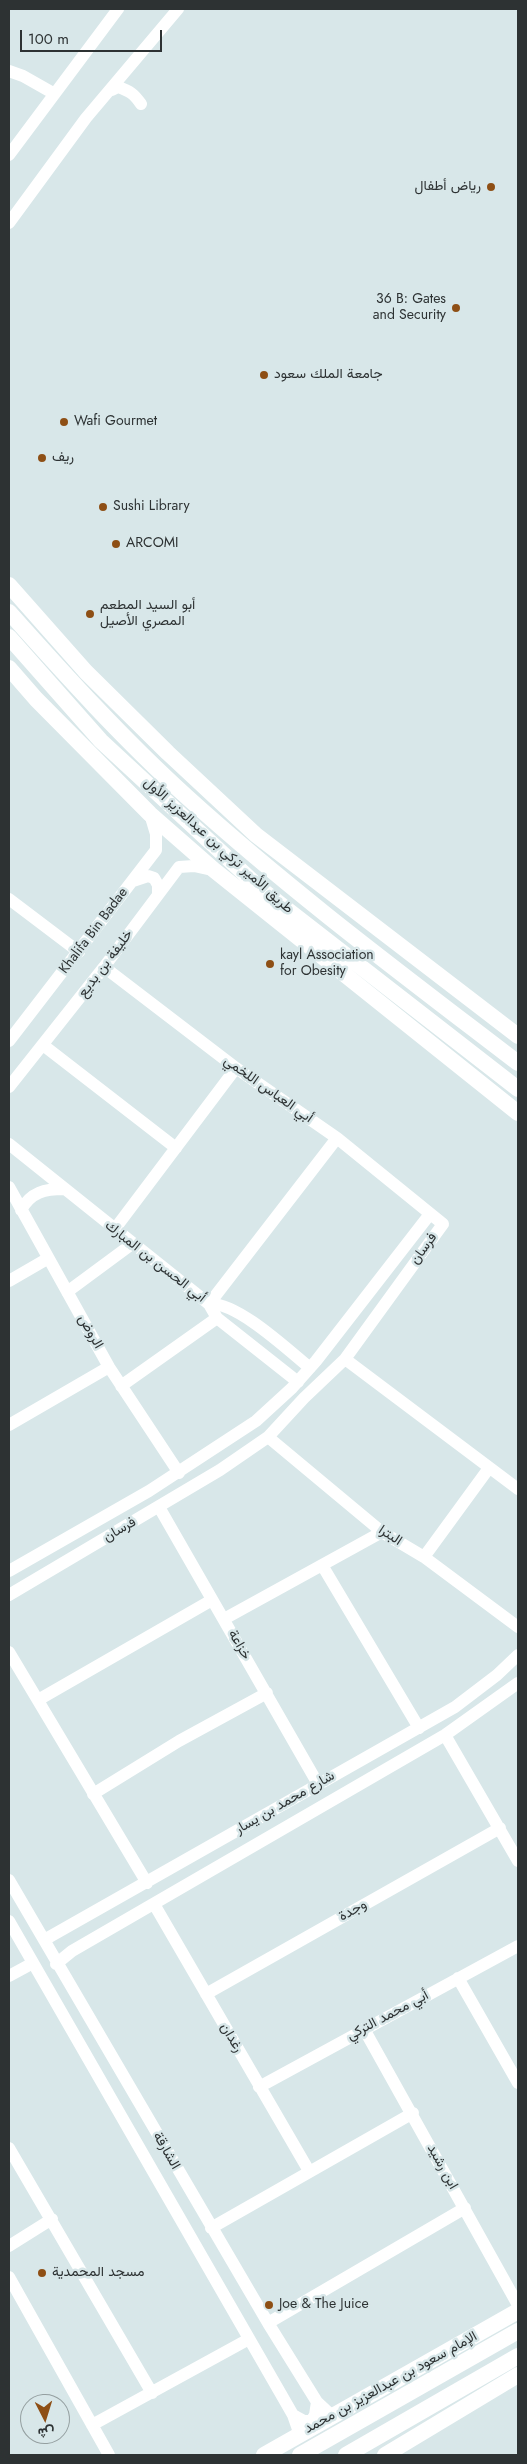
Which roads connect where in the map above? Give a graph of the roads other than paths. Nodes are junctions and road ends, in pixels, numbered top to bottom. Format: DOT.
graph roads {
  1 [pos="118,9"];
  2 [pos="168,9"];
  3 [pos="178,9"];
  4 [pos="9,71"];
  5 [pos="112,90"];
  6 [pos="53,94"];
  7 [pos="141,104"];
  8 [pos="9,154"];
  9 [pos="9,223"];
  10 [pos="9,585"];
  11 [pos="9,612"];
  12 [pos="9,637"];
  13 [pos="9,668"];
  14 [pos="150,814"];
  15 [pos="214,870"];
  16 [pos="132,881"];
  17 [pos="158,894"];
  18 [pos="9,898"];
  19 [pos="80,952"];
  20 [pos="104,967"];
  21 [pos="483,1010"];
  22 [pos="518,1036"];
  23 [pos="9,1041"];
  24 [pos="43,1045"];
  25 [pos="518,1052"];
  26 [pos="518,1063"];
  27 [pos="236,1068"];
  28 [pos="9,1087"];
  29 [pos="518,1089"];
  30 [pos="518,1113"];
  31 [pos="337,1138"];
  32 [pos="9,1144"];
  33 [pos="176,1148"];
  34 [pos="9,1187"];
  35 [pos="64,1189"];
  36 [pos="21,1210"];
  37 [pos="430,1214"];
  38 [pos="114,1230"];
  39 [pos="132,1244"];
  40 [pos="47,1259"];
  41 [pos="9,1281"];
  42 [pos="67,1292"];
  43 [pos="209,1304"];
  44 [pos="217,1318"];
  45 [pos="345,1359"];
  46 [pos="109,1367"];
  47 [pos="304,1375"];
  48 [pos="121,1386"];
  49 [pos="314,1388"];
  50 [pos="9,1425"];
  51 [pos="268,1437"];
  52 [pos="489,1468"];
  53 [pos="179,1473"];
  54 [pos="518,1489"];
  55 [pos="159,1507"];
  56 [pos="382,1532"];
  57 [pos="424,1556"];
  58 [pos="322,1565"];
  59 [pos="9,1571"];
  60 [pos="9,1595"];
  61 [pos="212,1600"];
  62 [pos="224,1618"];
  63 [pos="518,1627"];
  64 [pos="9,1652"];
  65 [pos="518,1655"];
  66 [pos="518,1683"];
  67 [pos="267,1693"];
  68 [pos="38,1700"];
  69 [pos="419,1728"];
  70 [pos="445,1735"];
  71 [pos="318,1784"];
  72 [pos="93,1794"];
  73 [pos="500,1828"];
  74 [pos="518,1860"];
  75 [pos="9,1880"];
  76 [pos="147,1883"];
  77 [pos="154,1904"];
  78 [pos="9,1921"];
  79 [pos="64,1929"];
  80 [pos="44,1940"];
  81 [pos="518,1946"];
  82 [pos="72,1951"];
  83 [pos="33,1963"];
  84 [pos="56,1964"];
  85 [pos="9,1976"];
  86 [pos="458,1978"];
  87 [pos="206,1994"];
  88 [pos="364,2029"];
  89 [pos="100,2039"];
  90 [pos="81,2049"];
  91 [pos="518,2083"];
  92 [pos="259,2087"];
  93 [pos="413,2114"];
  94 [pos="9,2148"];
  95 [pos="309,2171"];
  96 [pos="465,2208"];
  97 [pos="52,2219"];
  98 [pos="211,2228"];
  99 [pos="9,2246"];
  100 [pos="9,2277"];
  101 [pos="518,2305"];
  102 [pos="518,2311"];
  103 [pos="268,2323"];
  104 [pos="518,2331"];
  105 [pos="249,2339"];
  106 [pos="468,2340"];
  107 [pos="518,2356"];
  108 [pos="518,2375"];
  109 [pos="503,2384"];
  110 [pos="152,2393"];
  111 [pos="317,2402"];
  112 [pos="381,2410"];
  113 [pos="293,2414"];
  114 [pos="332,2416"];
  115 [pos="92,2425"];
  116 [pos="387,2433"];
  117 [pos="300,2435"];
  118 [pos="109,2455"];
  119 [pos="264,2455"];
  120 [pos="300,2455"];
  121 [pos="346,2455"];
  122 [pos="385,2455"];
  1 -- 6 [label="street"];
  2 -- 5 [label="street"];
  3 -- 5 [label="street"];
  4 -- 6 [label="street"];
  5 -- 7 [label="street"];
  5 -- 9 [label="street"];
  6 -- 8 [label="street"];
  10 -- 21 [label="main road"];
  11 -- 26 [label="main road, طريق الأمير تركي بن عبدالعزيز الأول"];
  12 -- 29 [label="main road, طريق الأمير تركي بن عبدالعزيز الأول"];
  13 -- 14 [label="main road"];
  14 -- 15 [label="main road"];
  14 -- 16 [label="street, Khalifa Bin Badae"];
  15 -- 17 [label="street, خليفة بن بديع"];
  15 -- 30 [label="main road"];
  16 -- 17 [label="street"];
  16 -- 19 [label="street, Khalifa Bin Badae"];
  17 -- 20 [label="street, خليفة بن بديع"];
  18 -- 19 [label="street"];
  19 -- 23 [label="street, Khalifa Bin Badae"];
  20 -- 24 [label="street, خليفة بن بديع"];
  20 -- 27 [label="street, أبي العباس اللخمي"];
  21 -- 22 [label="main road"];
  21 -- 25 [label="main road"];
  24 -- 28 [label="street, خليفة بن بديع"];
  24 -- 33 [label="street"];
  27 -- 31 [label="street, أبي العباس اللخمي"];
  27 -- 33 [label="street"];
  31 -- 37 [label="street, أبي العباس اللخمي"];
  31 -- 43 [label="street"];
  32 -- 35 [label="street, أبي الحسن بن المبارك"];
  33 -- 38 [label="street"];
  34 -- 36 [label="street, الروض"];
  35 -- 36 [label="street"];
  35 -- 38 [label="street, أبي الحسن بن المبارك"];
  36 -- 40 [label="street, الروض"];
  37 -- 45 [label="street, فرسان"];
  37 -- 47 [label="street, فرسان"];
  38 -- 39 [label="street, أبي الحسن بن المبارك"];
  39 -- 42 [label="street"];
  39 -- 43 [label="street, أبي الحسن بن المبارك"];
  40 -- 41 [label="street"];
  40 -- 42 [label="street, الروض"];
  42 -- 46 [label="street, الروض"];
  43 -- 44 [label="street, أبي الحسن بن المبارك"];
  43 -- 47 [label="street"];
  44 -- 47 [label="street, أبي الحسن بن المبارك"];
  44 -- 48 [label="street"];
  45 -- 49 [label="street, فرسان"];
  45 -- 52 [label="street"];
  46 -- 48 [label="street, الروض"];
  46 -- 50 [label="street"];
  47 -- 49 [label="street"];
  47 -- 53 [label="street, فرسان"];
  48 -- 53 [label="street, الروض"];
  49 -- 51 [label="street, فرسان"];
  51 -- 55 [label="street, فرسان"];
  51 -- 56 [label="street, البترا"];
  52 -- 54 [label="street"];
  52 -- 57 [label="street"];
  53 -- 59 [label="street, فرسان"];
  55 -- 60 [label="street, فرسان"];
  55 -- 61 [label="street, خزاعة"];
  56 -- 57 [label="street, البترا"];
  56 -- 58 [label="street"];
  57 -- 63 [label="street, البترا"];
  58 -- 62 [label="street"];
  58 -- 69 [label="street"];
  61 -- 62 [label="street, خزاعة"];
  61 -- 68 [label="street"];
  62 -- 67 [label="street, خزاعة"];
  64 -- 68 [label="street"];
  65 -- 69 [label="street, شارع محمد بن يسار"];
  66 -- 70 [label="street, شارع محمد بن يسار"];
  67 -- 71 [label="street, خزاعة"];
  67 -- 72 [label="street"];
  68 -- 72 [label="street"];
  69 -- 71 [label="street, شارع محمد بن يسار"];
  70 -- 73 [label="street"];
  70 -- 77 [label="street, شارع محمد بن يسار"];
  71 -- 76 [label="street, شارع محمد بن يسار"];
  72 -- 76 [label="street"];
  73 -- 74 [label="street"];
  73 -- 87 [label="street, وجدة"];
  75 -- 80 [label="street, الشارقة"];
  76 -- 79 [label="street, شارع محمد بن يسار"];
  77 -- 82 [label="street, شارع محمد بن يسار"];
  77 -- 87 [label="street, رغدان"];
  78 -- 83 [label="street, الشارقة"];
  79 -- 80 [label="street, شارع محمد بن يسار"];
  79 -- 82 [label="street"];
  80 -- 84 [label="street, الشارقة"];
  81 -- 86 [label="street, أبي محمد التركي"];
  82 -- 84 [label="street, شارع محمد بن يسار"];
  83 -- 85 [label="street"];
  83 -- 90 [label="street, الشارقة"];
  84 -- 89 [label="street, الشارقة"];
  86 -- 88 [label="street, أبي محمد التركي"];
  86 -- 91 [label="street"];
  87 -- 92 [label="street, رغدان"];
  88 -- 92 [label="street, أبي محمد التركي"];
  88 -- 93 [label="street, ابن رشيد"];
  89 -- 90 [label="street"];
  89 -- 98 [label="street, الشارقة"];
  90 -- 105 [label="street, الشارقة"];
  92 -- 95 [label="street, رغدان"];
  93 -- 95 [label="street"];
  93 -- 96 [label="street, ابن رشيد"];
  94 -- 97 [label="street"];
  95 -- 98 [label="street"];
  96 -- 101 [label="street, ابن رشيد"];
  96 -- 103 [label="street"];
  97 -- 99 [label="street"];
  97 -- 110 [label="street"];
  98 -- 103 [label="street, الشارقة"];
  100 -- 115 [label="street"];
  102 -- 106 [label="main road, الإمام سعود بن عبدالعزيز بن محمد"];
  103 -- 111 [label="street, الشارقة"];
  104 -- 112 [label="main road"];
  105 -- 110 [label="street"];
  105 -- 113 [label="street, الشارقة"];
  106 -- 112 [label="main road"];
  106 -- 114 [label="main road, الإمام سعود بن عبدالعزيز بن محمد"];
  107 -- 116 [label="main road"];
  108 -- 109 [label="main road"];
  109 -- 116 [label="main road"];
  109 -- 122 [label="main road"];
  110 -- 115 [label="street"];
  111 -- 113 [label="street"];
  111 -- 114 [label="street, الشارقة"];
  112 -- 120 [label="main road"];
  113 -- 117 [label="street, الشارقة"];
  114 -- 117 [label="main road, الإمام سعود بن عبدالعزيز بن محمد"];
  115 -- 118 [label="street"];
  116 -- 121 [label="main road"];
  117 -- 119 [label="main road, الإمام سعود بن عبدالعزيز بن محمد"];
}
